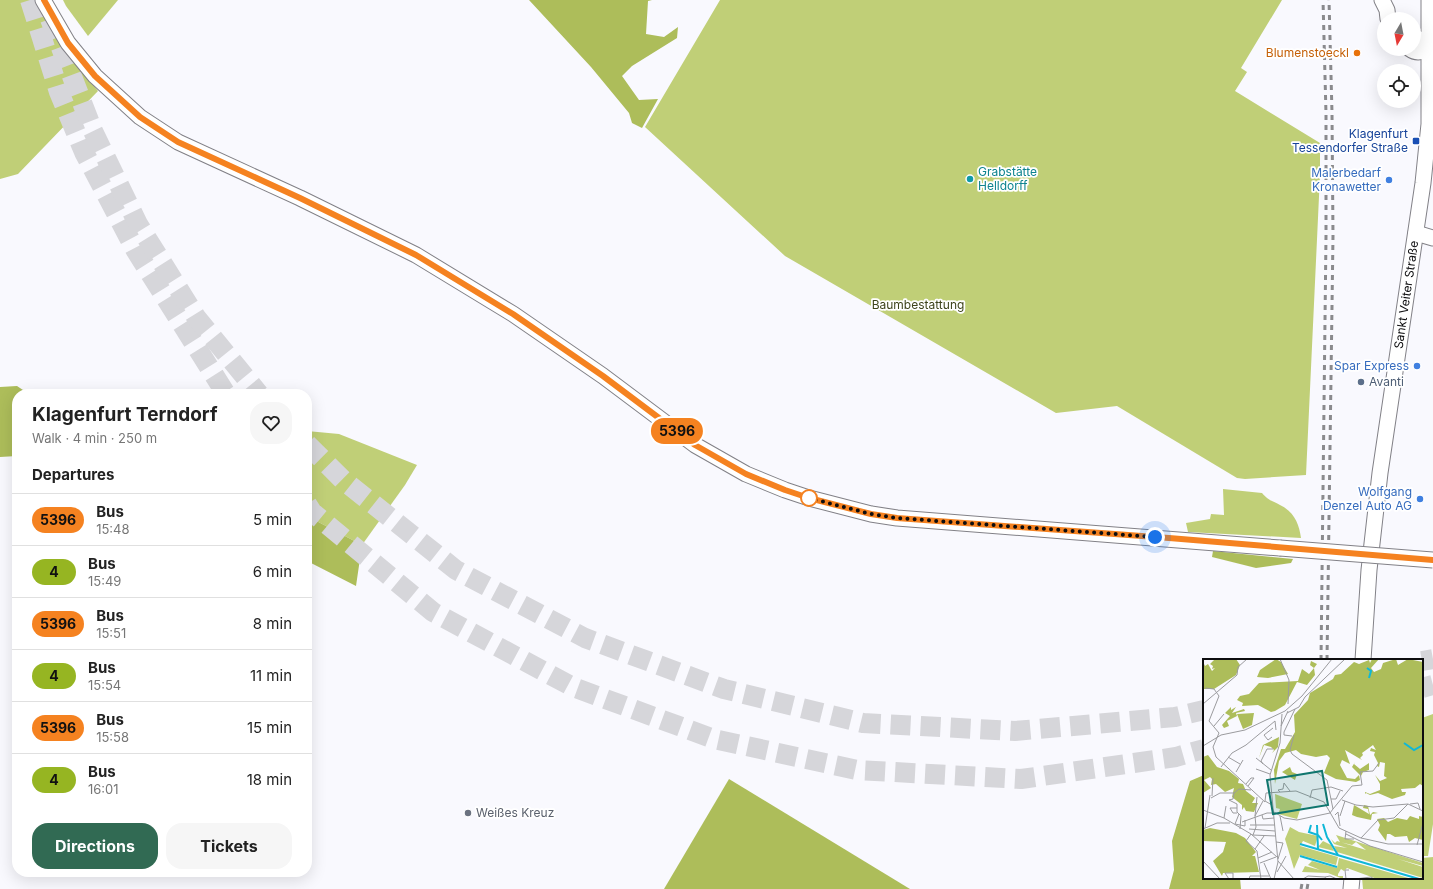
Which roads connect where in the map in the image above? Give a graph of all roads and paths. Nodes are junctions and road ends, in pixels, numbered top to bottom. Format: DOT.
graph roads {
  1 [pos="44,0"];
  2 [pos="1382,0"];
  3 [pos="1429,0"];
  4 [pos="1387,12"];
  5 [pos="1421,40"];
  6 [pos="1431,49"];
  7 [pos="1421,52"];
  8 [pos="1416,233"];
  9 [pos="1433,238"];
  10 [pos="1433,560"];
  11 [pos="1363,659"];
  12 [pos="1352,879"];
  13 [pos="1351,889"];
  1 -- 10 [label="main road, bridge"];
  2 -- 4 [label="main road"];
  3 -- 6 [label="main road, Sankt Veiter Straße"];
  5 -- 6 [label="main road"];
  6 -- 7 [label="main road"];
  6 -- 8 [label="main road, Sankt Veiter Straße"];
  8 -- 9 [label="main road"];
  8 -- 11 [label="main road, Sankt Veiter Straße"];
  12 -- 13 [label="main road"];
}
